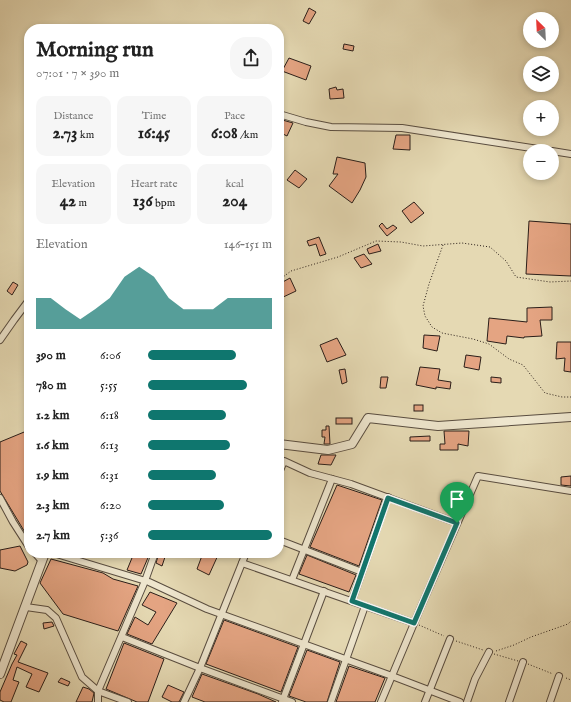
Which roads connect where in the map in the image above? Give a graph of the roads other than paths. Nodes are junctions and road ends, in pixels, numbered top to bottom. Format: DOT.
graph roads {
  1 [pos="284,115"];
  2 [pos="523,147"];
  3 [pos="559,152"];
  4 [pos="571,154"];
  5 [pos="24,307"];
  6 [pos="0,340"];
  7 [pos="571,417"];
  8 [pos="284,445"];
  9 [pos="284,462"];
  10 [pos="332,479"];
  11 [pos="571,491"];
  12 [pos="0,498"];
  13 [pos="388,498"];
  14 [pos="457,523"];
  15 [pos="24,538"];
  16 [pos="284,542"];
  17 [pos="304,550"];
  18 [pos="44,558"];
  19 [pos="69,558"];
  20 [pos="153,558"];
  21 [pos="244,558"];
  22 [pos="242,563"];
  23 [pos="362,572"];
  24 [pos="292,580"];
  25 [pos="145,581"];
  26 [pos="324,591"];
  27 [pos="352,601"];
  28 [pos="365,606"];
  29 [pos="26,607"];
  30 [pos="222,615"];
  31 [pos="414,623"];
  32 [pos="122,637"];
  33 [pos="450,639"];
  34 [pos="304,644"];
  35 [pos="489,652"];
  36 [pos="346,660"];
  37 [pos="523,662"];
  38 [pos="200,668"];
  39 [pos="0,674"];
  40 [pos="392,676"];
  41 [pos="559,676"];
  42 [pos="429,690"];
  43 [pos="98,691"];
  44 [pos="283,700"];
  45 [pos="185,701"];
  46 [pos="98,702"];
  47 [pos="128,702"];
  48 [pos="193,702"];
  49 [pos="292,702"];
  50 [pos="332,702"];
  51 [pos="381,702"];
  52 [pos="425,702"];
  53 [pos="460,702"];
  54 [pos="467,702"];
  55 [pos="509,702"];
  56 [pos="550,702"];
  1 -- 2 [label="street"];
  3 -- 4 [label="street"];
  5 -- 6 [label="street"];
  7 -- 8 [label="street"];
  9 -- 10 [label="street"];
  10 -- 13 [label="street"];
  10 -- 17 [label="street"];
  11 -- 14 [label="street"];
  12 -- 15 [label="street"];
  13 -- 14 [label="street"];
  13 -- 23 [label="street"];
  14 -- 31 [label="street"];
  16 -- 17 [label="street"];
  17 -- 23 [label="street"];
  17 -- 24 [label="street"];
  18 -- 29 [label="street"];
  19 -- 25 [label="street"];
  20 -- 25 [label="street"];
  21 -- 22 [label="street"];
  22 -- 24 [label="street"];
  22 -- 30 [label="street"];
  23 -- 27 [label="street"];
  24 -- 26 [label="street"];
  25 -- 30 [label="street"];
  25 -- 32 [label="street"];
  26 -- 27 [label="street"];
  26 -- 34 [label="street"];
  27 -- 28 [label="street"];
  28 -- 31 [label="street"];
  28 -- 36 [label="street"];
  29 -- 39 [label="street"];
  29 -- 43 [label="street"];
  30 -- 34 [label="street"];
  30 -- 38 [label="street"];
  31 -- 40 [label="street"];
  32 -- 38 [label="street"];
  32 -- 43 [label="street"];
  33 -- 42 [label="street"];
  34 -- 36 [label="street"];
  34 -- 44 [label="street"];
  35 -- 54 [label="street"];
  36 -- 40 [label="street"];
  36 -- 50 [label="street"];
  37 -- 55 [label="street"];
  38 -- 44 [label="street"];
  38 -- 45 [label="street"];
  40 -- 42 [label="street"];
  40 -- 51 [label="street"];
  41 -- 56 [label="street"];
  42 -- 52 [label="street"];
  42 -- 53 [label="street"];
  43 -- 46 [label="street"];
  43 -- 47 [label="street"];
  44 -- 49 [label="street"];
  45 -- 48 [label="street"];
}
